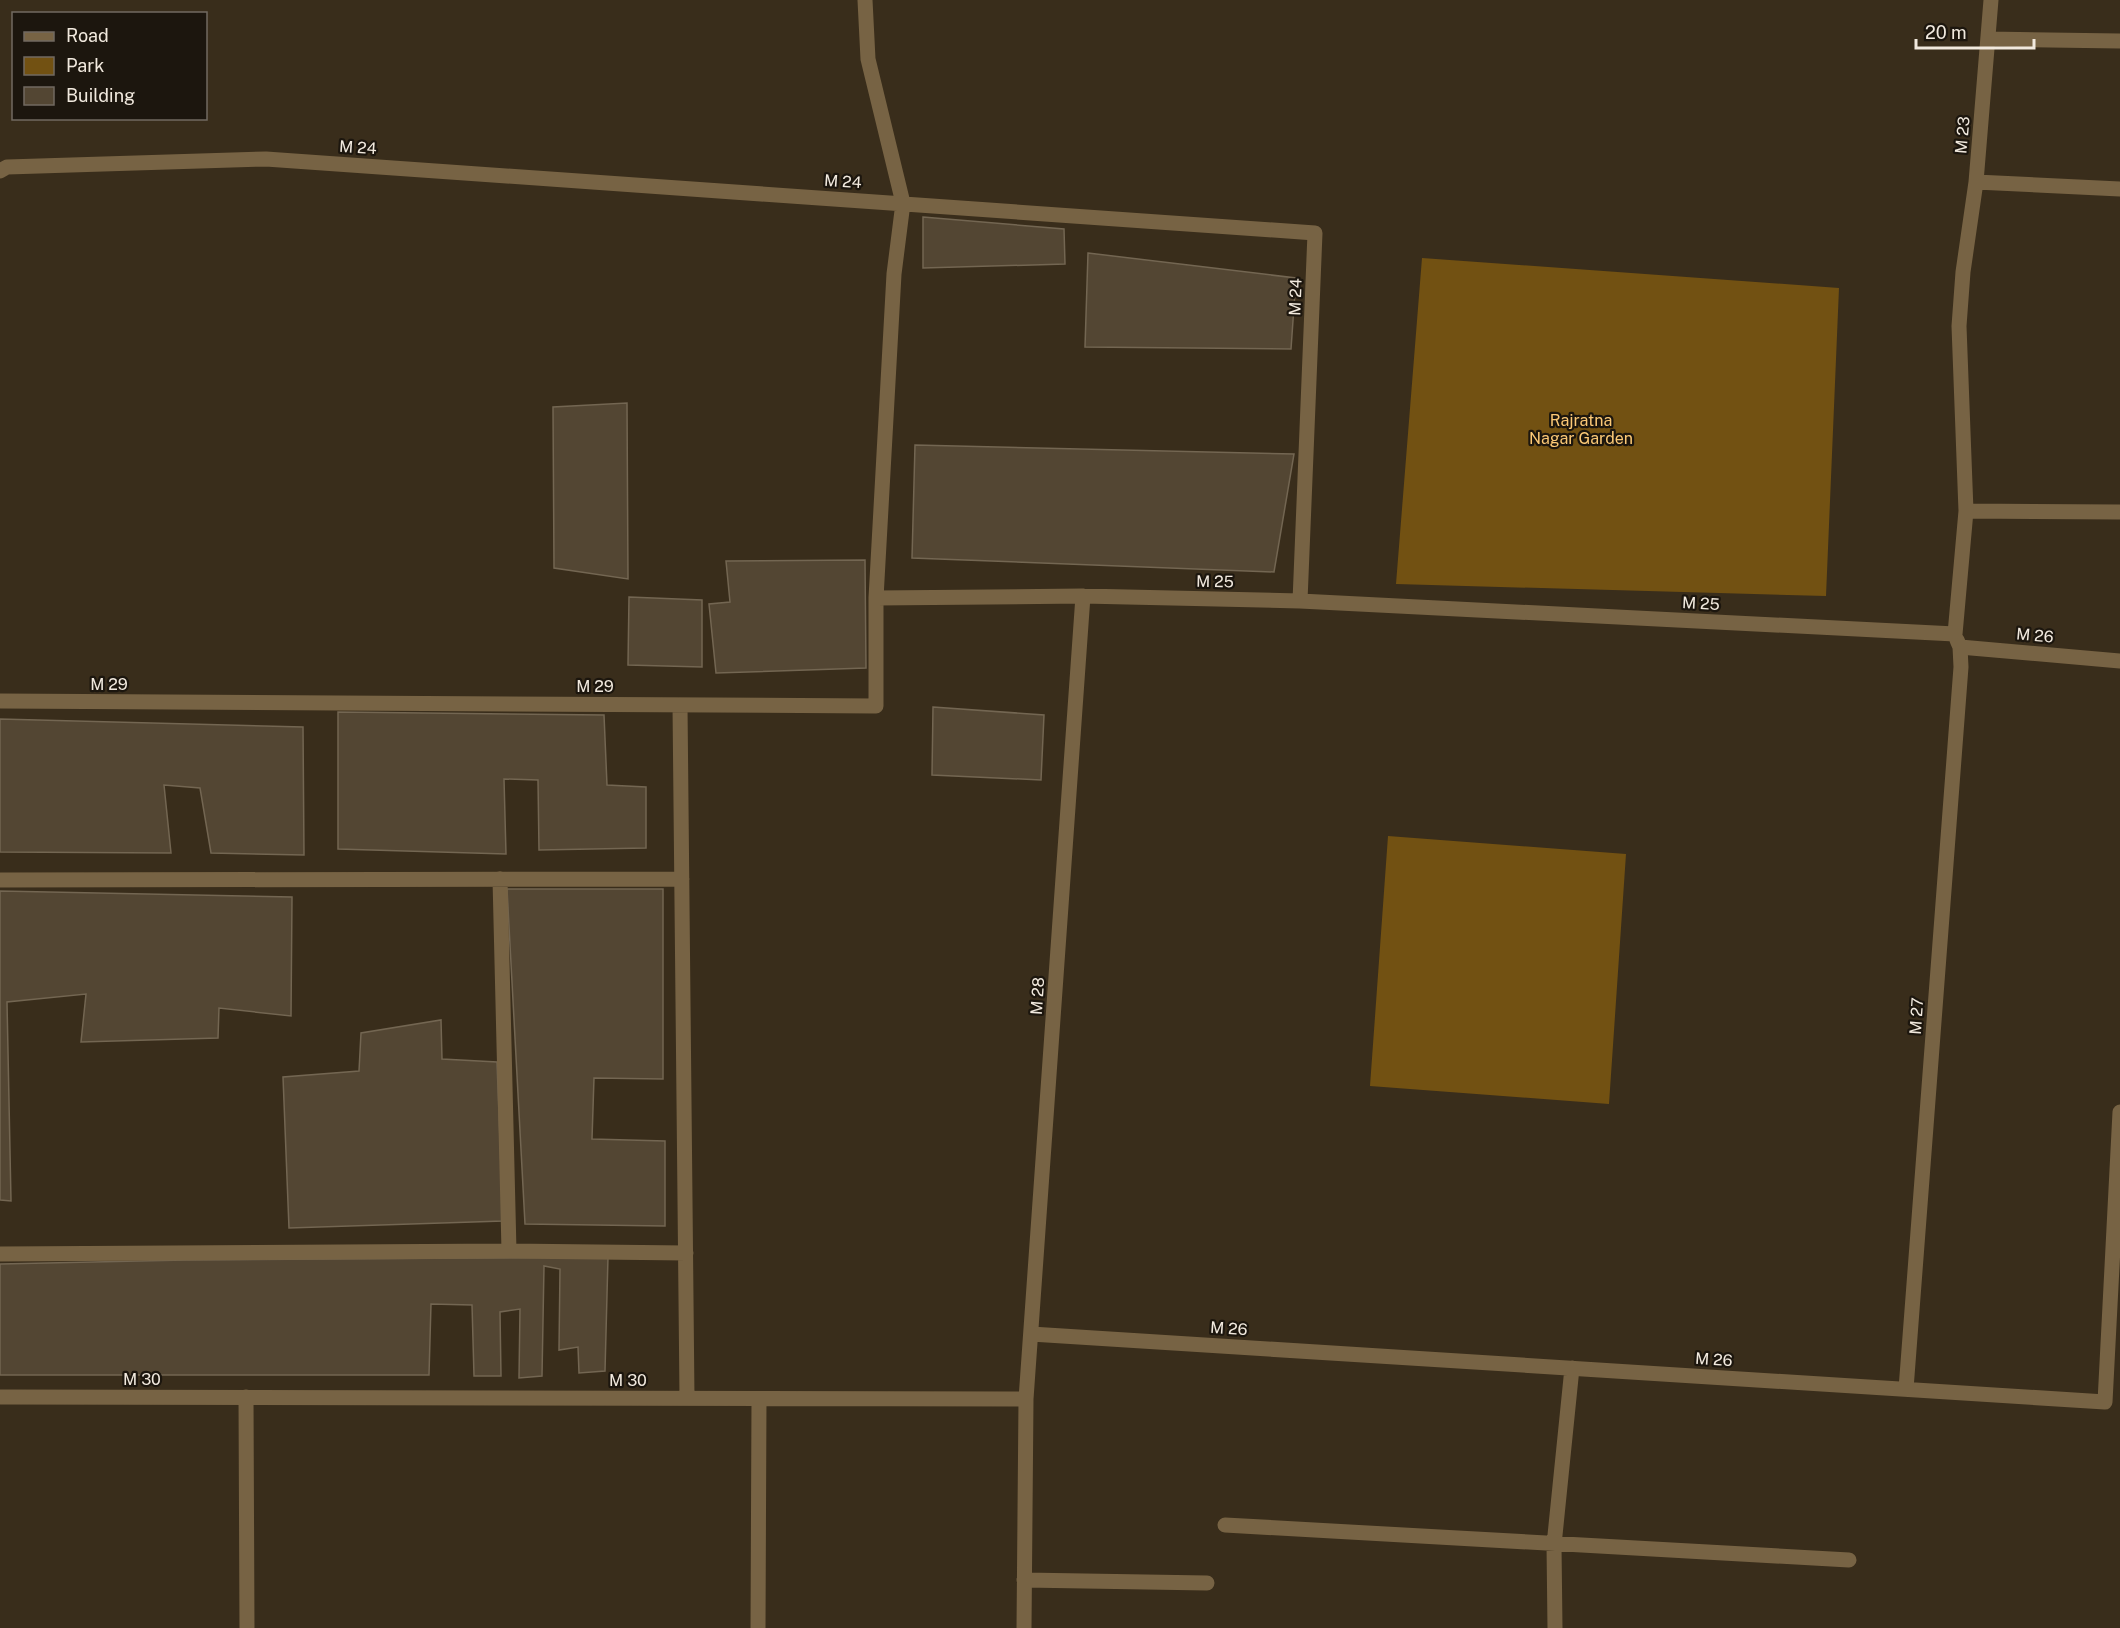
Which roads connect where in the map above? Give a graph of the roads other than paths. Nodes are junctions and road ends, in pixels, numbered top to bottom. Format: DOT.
graph roads {
  1 [pos="865,0"];
  2 [pos="1991,0"];
  3 [pos="1988,39"];
  4 [pos="2120,41"];
  5 [pos="0,171"];
  6 [pos="1976,182"];
  7 [pos="2120,189"];
  8 [pos="903,203"];
  9 [pos="1966,512"];
  10 [pos="2120,512"];
  11 [pos="1083,596"];
  12 [pos="876,598"];
  13 [pos="1300,601"];
  14 [pos="1958,640"];
  15 [pos="2120,661"];
  16 [pos="0,701"];
  17 [pos="680,705"];
  18 [pos="500,879"];
  19 [pos="682,879"];
  20 [pos="0,880"];
  21 [pos="2120,1112"];
  22 [pos="509,1251"];
  23 [pos="686,1253"];
  24 [pos="0,1254"];
  25 [pos="1031,1334"];
  26 [pos="1572,1368"];
  27 [pos="1906,1389"];
  28 [pos="0,1397"];
  29 [pos="246,1397"];
  30 [pos="687,1398"];
  31 [pos="759,1399"];
  32 [pos="1026,1399"];
  33 [pos="1225,1525"];
  34 [pos="1554,1545"];
  35 [pos="1849,1560"];
  36 [pos="1024,1580"];
  37 [pos="1207,1583"];
  38 [pos="247,1628"];
  39 [pos="758,1628"];
  40 [pos="1024,1628"];
  41 [pos="1555,1628"];
  1 -- 8 [label="street"];
  2 -- 3 [label="street, M 23"];
  3 -- 4 [label="street"];
  3 -- 6 [label="street, M 23"];
  5 -- 8 [label="street, M 24"];
  6 -- 7 [label="street"];
  6 -- 9 [label="street, M 23"];
  8 -- 12 [label="street"];
  8 -- 13 [label="street, M 24"];
  9 -- 10 [label="street"];
  9 -- 14 [label="street"];
  11 -- 12 [label="street"];
  11 -- 13 [label="street, M 25"];
  11 -- 25 [label="street, M 28"];
  12 -- 17 [label="street, M 29"];
  13 -- 14 [label="street, M 25"];
  14 -- 15 [label="street, M 26"];
  14 -- 27 [label="street, M 27"];
  16 -- 17 [label="street, M 29"];
  17 -- 19 [label="street"];
  18 -- 19 [label="street"];
  18 -- 20 [label="street"];
  18 -- 22 [label="street"];
  19 -- 23 [label="street"];
  21 -- 27 [label="street, M 26"];
  22 -- 23 [label="street"];
  22 -- 24 [label="street"];
  23 -- 30 [label="street"];
  25 -- 26 [label="street, M 26"];
  25 -- 32 [label="street, M 28"];
  26 -- 27 [label="street, M 26"];
  26 -- 34 [label="street"];
  28 -- 29 [label="street, M 30"];
  29 -- 30 [label="street, M 30"];
  29 -- 38 [label="street"];
  30 -- 31 [label="street, M 30"];
  31 -- 32 [label="street, M 30"];
  31 -- 39 [label="street"];
  32 -- 36 [label="street"];
  33 -- 34 [label="street"];
  34 -- 35 [label="street"];
  34 -- 41 [label="street"];
  36 -- 37 [label="street"];
  36 -- 40 [label="street"];
}
